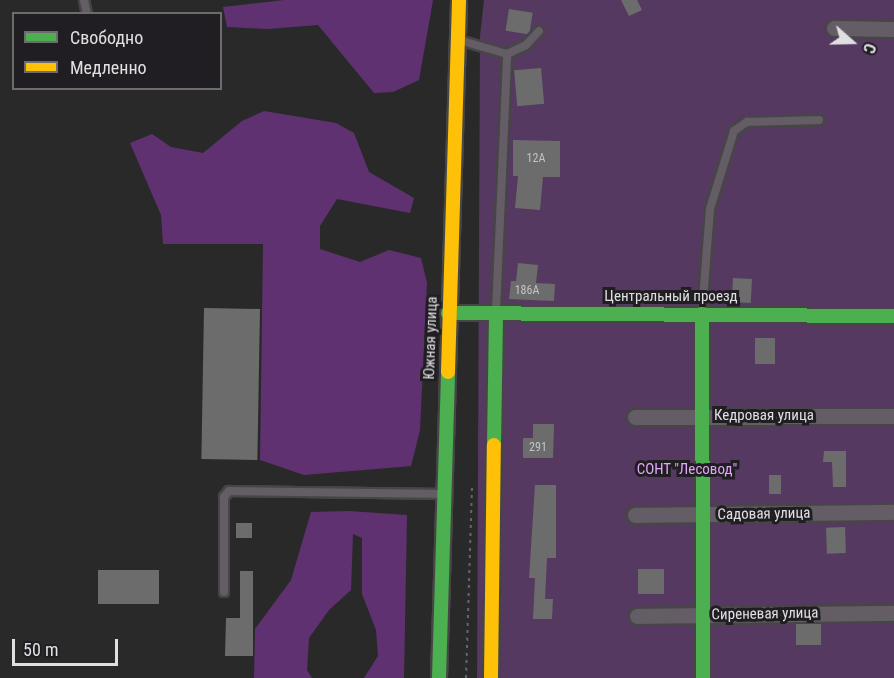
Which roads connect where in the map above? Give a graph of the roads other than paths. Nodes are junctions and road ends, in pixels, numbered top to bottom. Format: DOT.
graph roads {
  1 [pos="459,0"];
  2 [pos="834,28"];
  3 [pos="894,29"];
  4 [pos="540,31"];
  5 [pos="457,40"];
  6 [pos="507,54"];
  7 [pos="819,120"];
  8 [pos="496,313"];
  9 [pos="448,314"];
  10 [pos="702,314"];
  11 [pos="894,316"];
  12 [pos="702,416"];
  13 [pos="894,416"];
  14 [pos="635,417"];
  15 [pos="443,494"];
  16 [pos="894,512"];
  17 [pos="635,515"];
  18 [pos="704,515"];
  19 [pos="224,592"];
  20 [pos="894,613"];
  21 [pos="704,615"];
  22 [pos="637,616"];
  23 [pos="439,678"];
  24 [pos="491,678"];
  25 [pos="703,678"];
  1 -- 5 [label="street, Южная улица"];
  2 -- 3 [label="street"];
  4 -- 6 [label="lane"];
  5 -- 6 [label="lane"];
  5 -- 9 [label="street, Южная улица"];
  6 -- 8 [label="lane"];
  7 -- 10 [label="lane"];
  8 -- 9 [label="street, Центральный проезд"];
  8 -- 10 [label="street, Центральный проезд"];
  8 -- 24 [label="street"];
  9 -- 15 [label="street, Южная улица"];
  10 -- 11 [label="street, Центральный проезд"];
  10 -- 12 [label="street"];
  12 -- 13 [label="street, Кедровая улица"];
  12 -- 14 [label="street, Кедровая улица"];
  12 -- 18 [label="street"];
  15 -- 19 [label="lane"];
  15 -- 23 [label="street, Южная улица"];
  16 -- 18 [label="street, Садовая улица"];
  17 -- 18 [label="street, Садовая улица"];
  18 -- 21 [label="street"];
  20 -- 21 [label="street, Сиреневая улица"];
  21 -- 22 [label="street, Сиреневая улица"];
  21 -- 25 [label="street"];
}
